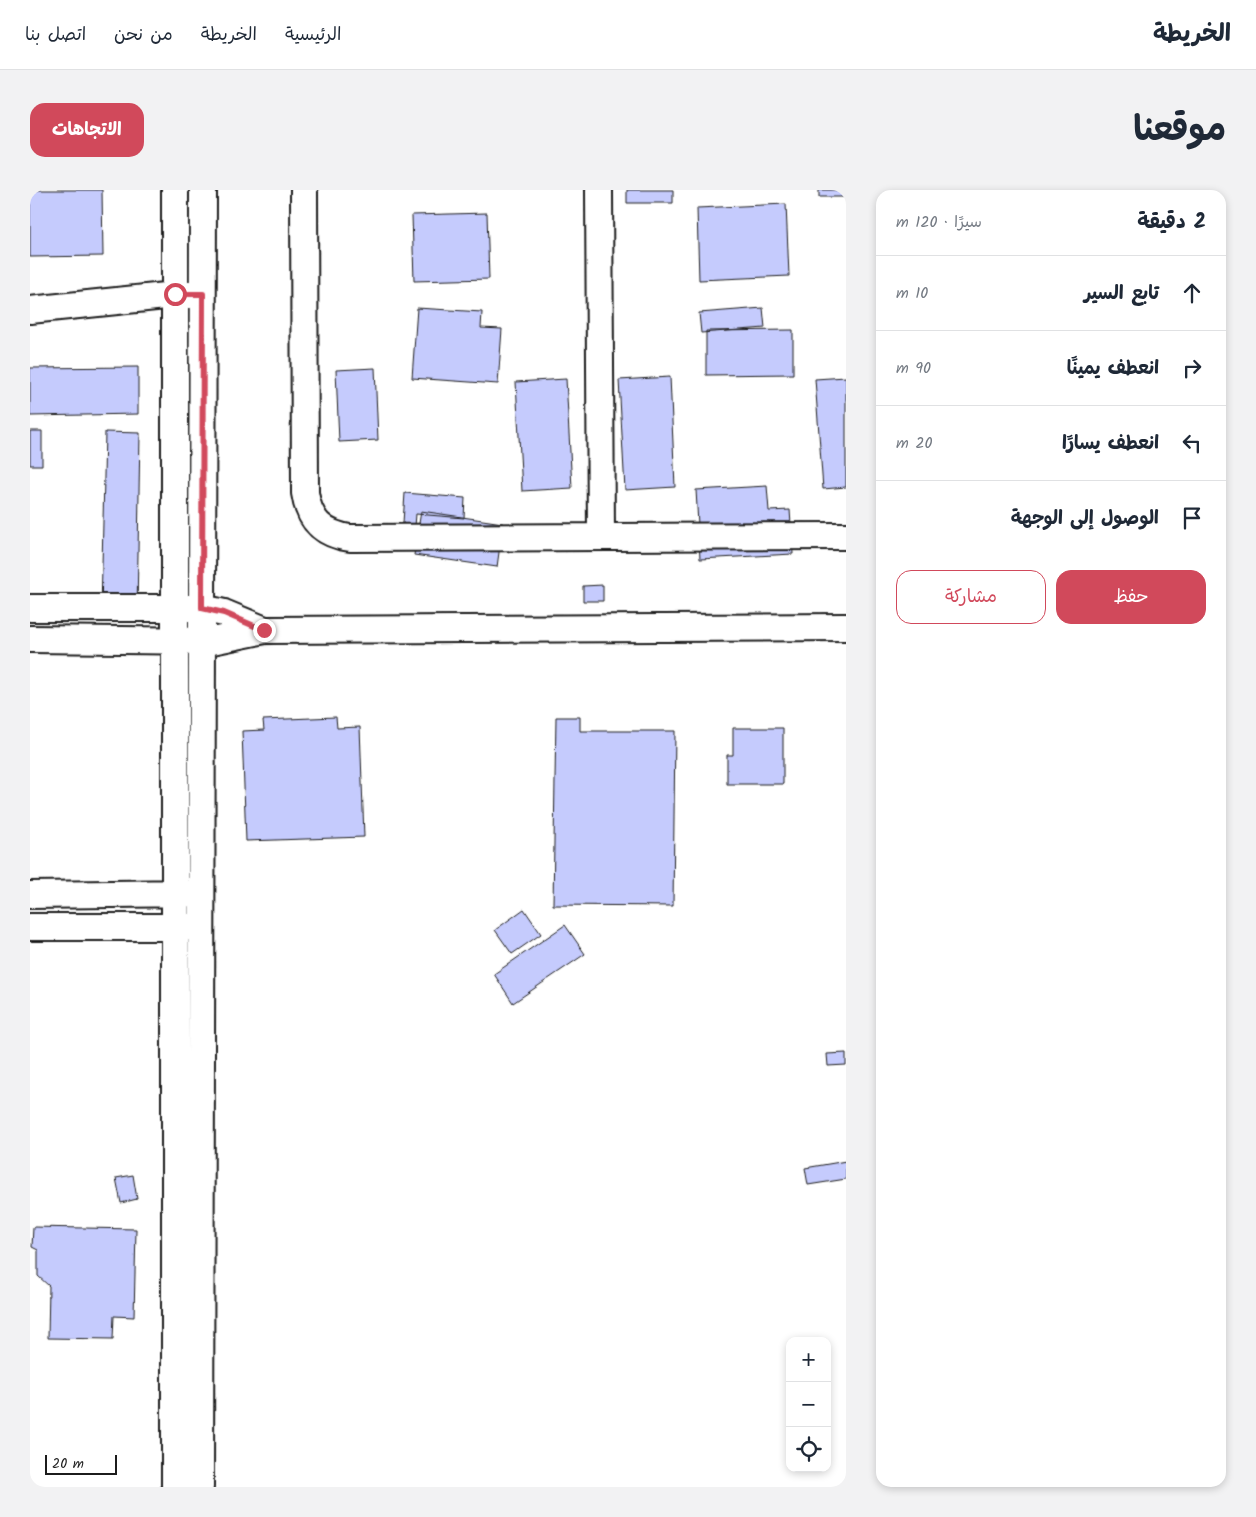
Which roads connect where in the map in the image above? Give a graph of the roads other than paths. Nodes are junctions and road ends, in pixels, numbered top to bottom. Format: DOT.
graph roads {
  1 [pos="175,190"];
  2 [pos="203,190"];
  3 [pos="304,190"];
  4 [pos="599,190"];
  5 [pos="175,294"];
  6 [pos="203,294"];
  7 [pos="30,310"];
  8 [pos="846,536"];
  9 [pos="601,537"];
  10 [pos="30,608"];
  11 [pos="175,608"];
  12 [pos="202,608"];
  13 [pos="846,627"];
  14 [pos="264,630"];
  15 [pos="30,639"];
  16 [pos="175,640"];
  17 [pos="202,640"];
  18 [pos="175,893"];
  19 [pos="201,894"];
  20 [pos="30,895"];
  21 [pos="175,926"];
  22 [pos="30,927"];
  23 [pos="201,928"];
  24 [pos="175,1487"];
  25 [pos="200,1487"];
  1 -- 5 [label="street"];
  2 -- 6 [label="street"];
  3 -- 9 [label="street"];
  4 -- 9 [label="street"];
  5 -- 6 [label="street"];
  5 -- 7 [label="street"];
  5 -- 11 [label="street"];
  6 -- 12 [label="street"];
  8 -- 9 [label="street"];
  10 -- 11 [label="street"];
  11 -- 12 [label="street"];
  11 -- 16 [label="street"];
  12 -- 14 [label="street"];
  12 -- 17 [label="street"];
  13 -- 14 [label="street"];
  14 -- 17 [label="street"];
  15 -- 16 [label="street"];
  16 -- 17 [label="street"];
  16 -- 18 [label="street"];
  17 -- 19 [label="street"];
  18 -- 19 [label="street"];
  18 -- 20 [label="street"];
  18 -- 21 [label="street"];
  19 -- 23 [label="street"];
  21 -- 22 [label="street"];
  21 -- 23 [label="street"];
  21 -- 24 [label="street"];
  23 -- 25 [label="street"];
}
